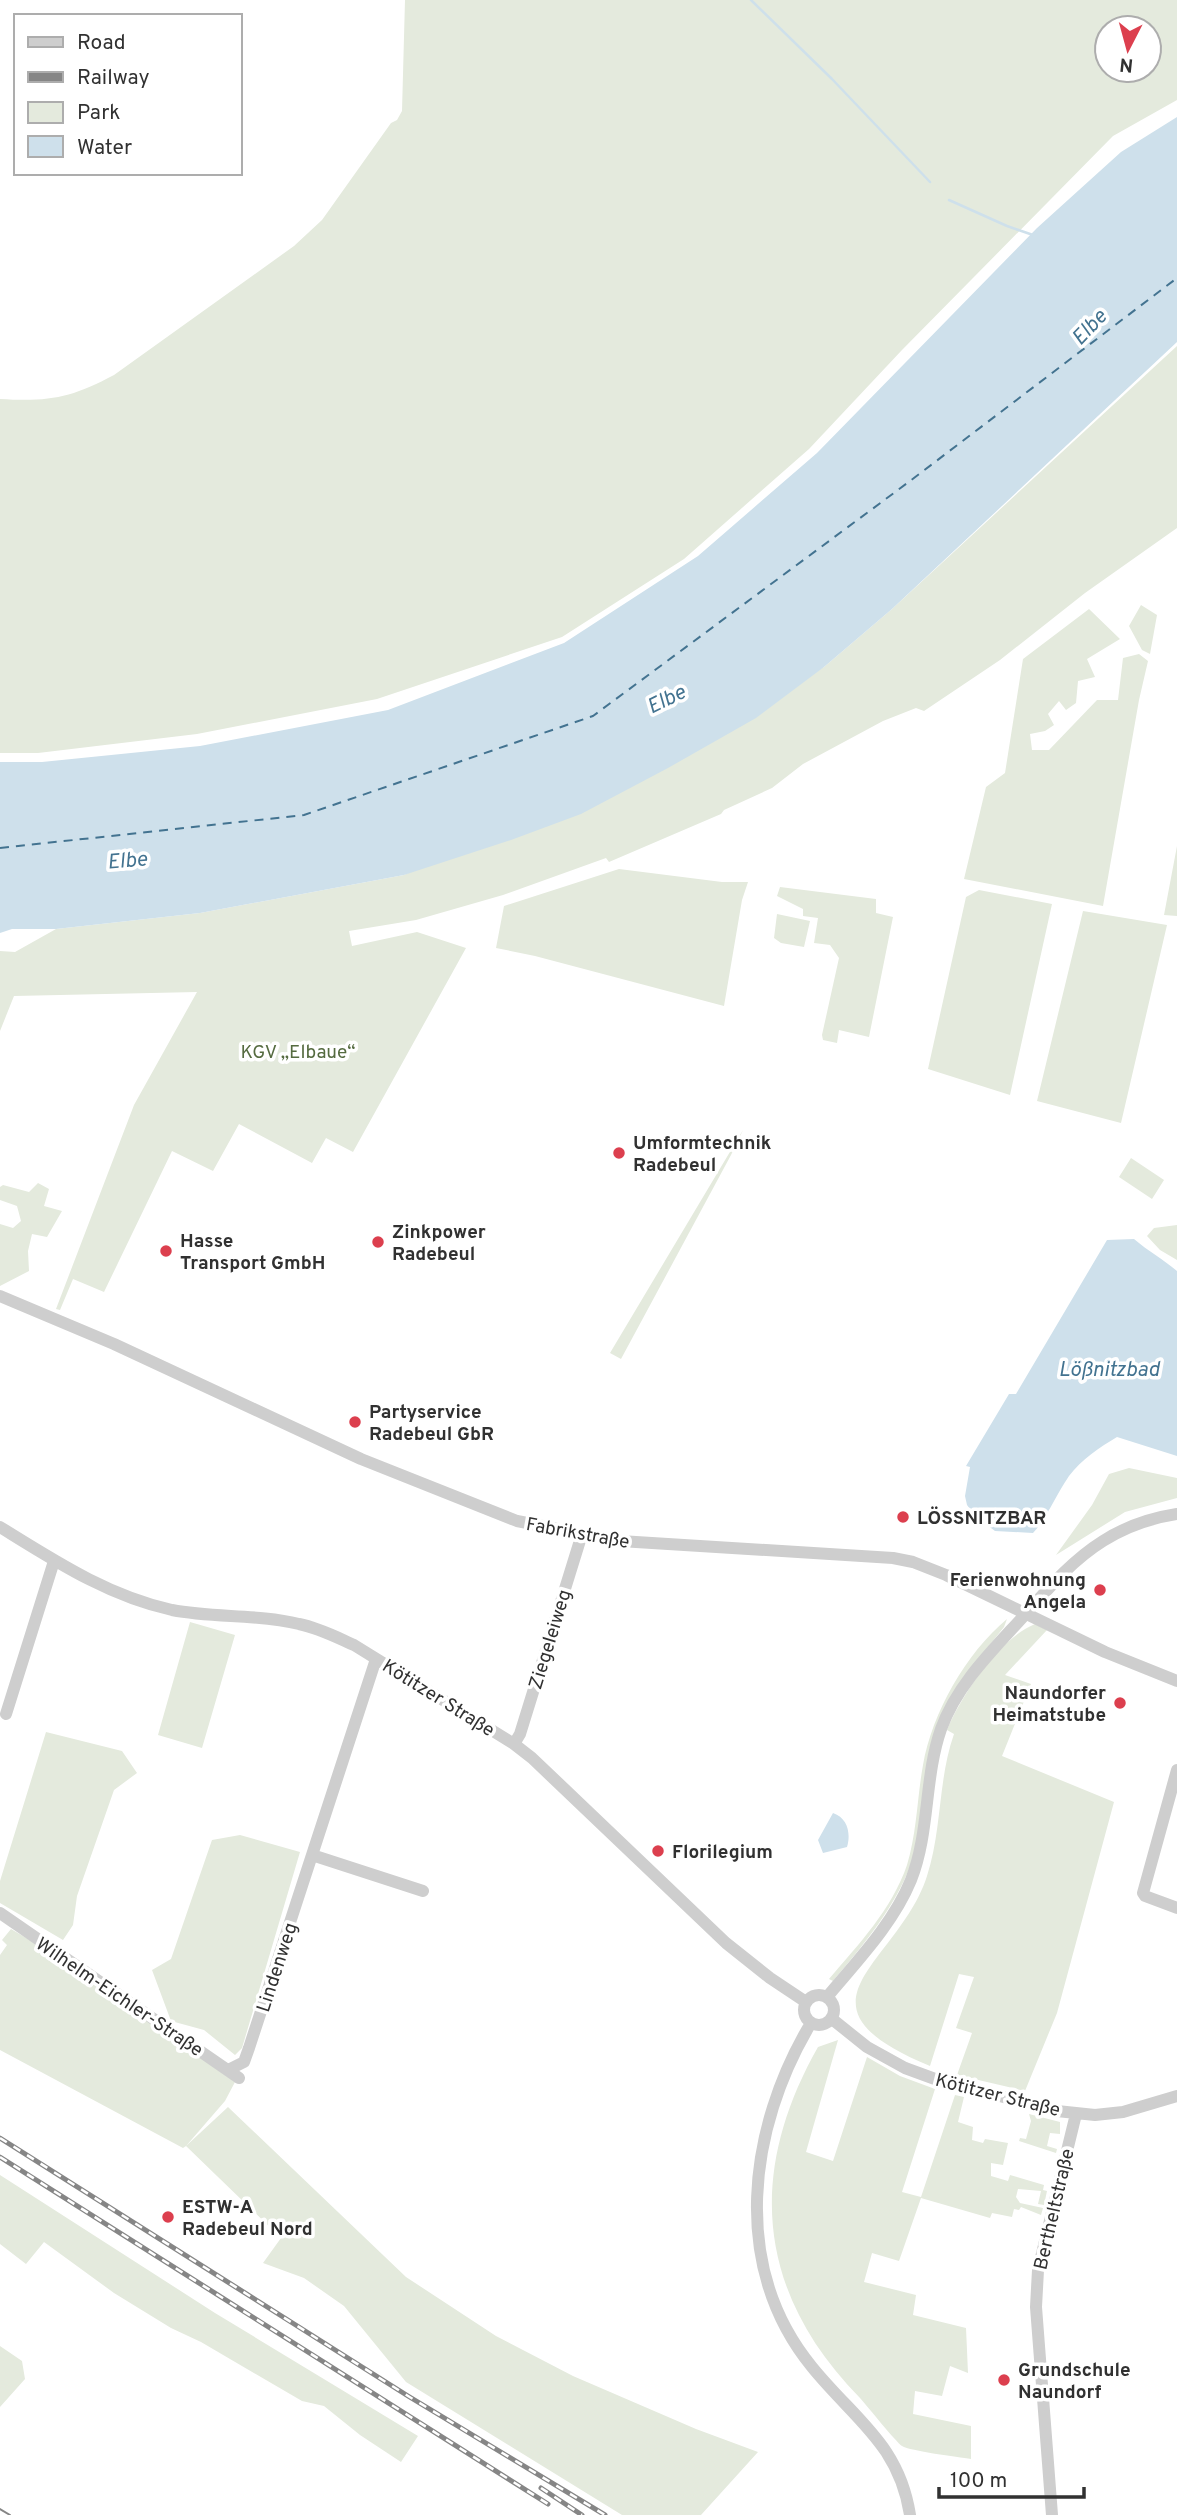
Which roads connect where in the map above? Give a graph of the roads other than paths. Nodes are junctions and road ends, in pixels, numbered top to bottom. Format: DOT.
graph roads {
  1 [pos="0,1296"];
  2 [pos="1177,1514"];
  3 [pos="0,1527"];
  4 [pos="582,1534"];
  5 [pos="54,1561"];
  6 [pos="1027,1612"];
  7 [pos="376,1659"];
  8 [pos="1177,1681"];
  9 [pos="6,1714"];
  10 [pos="514,1744"];
  11 [pos="1177,1770"];
  12 [pos="312,1855"];
  13 [pos="423,1891"];
  14 [pos="1177,1908"];
  15 [pos="0,1913"];
  16 [pos="827,1997"];
  17 [pos="806,2002"];
  18 [pos="832,2019"];
  19 [pos="811,2023"];
  20 [pos="234,2074"];
  21 [pos="1177,2096"];
  22 [pos="1076,2114"];
  23 [pos="909,2515"];
  24 [pos="1052,2515"];
  1 -- 4 [label="street, Fabrikstraße"];
  2 -- 6 [label="street"];
  3 -- 5 [label="street, Kötitzer Straße"];
  4 -- 6 [label="street, Fabrikstraße"];
  4 -- 10 [label="street, Ziegeleiweg"];
  5 -- 7 [label="street, Kötitzer Straße"];
  5 -- 9 [label="street"];
  6 -- 8 [label="street, Fabrikstraße"];
  6 -- 16 [label="street"];
  7 -- 10 [label="street, Kötitzer Straße"];
  7 -- 12 [label="street, Lindenweg"];
  10 -- 17 [label="street, Kötitzer Straße"];
  11 -- 14 [label="street"];
  12 -- 13 [label="street"];
  12 -- 20 [label="street, Lindenweg"];
  15 -- 20 [label="street, Wilhelm-Eichler-Straße"];
  16 -- 17 [label="street"];
  16 -- 18 [label="street"];
  17 -- 19 [label="street"];
  18 -- 19 [label="street"];
  18 -- 22 [label="street, Kötitzer Straße"];
  19 -- 23 [label="street"];
  21 -- 22 [label="street, Kötitzer Straße"];
  22 -- 24 [label="street, Bertheltstraße"];
}
